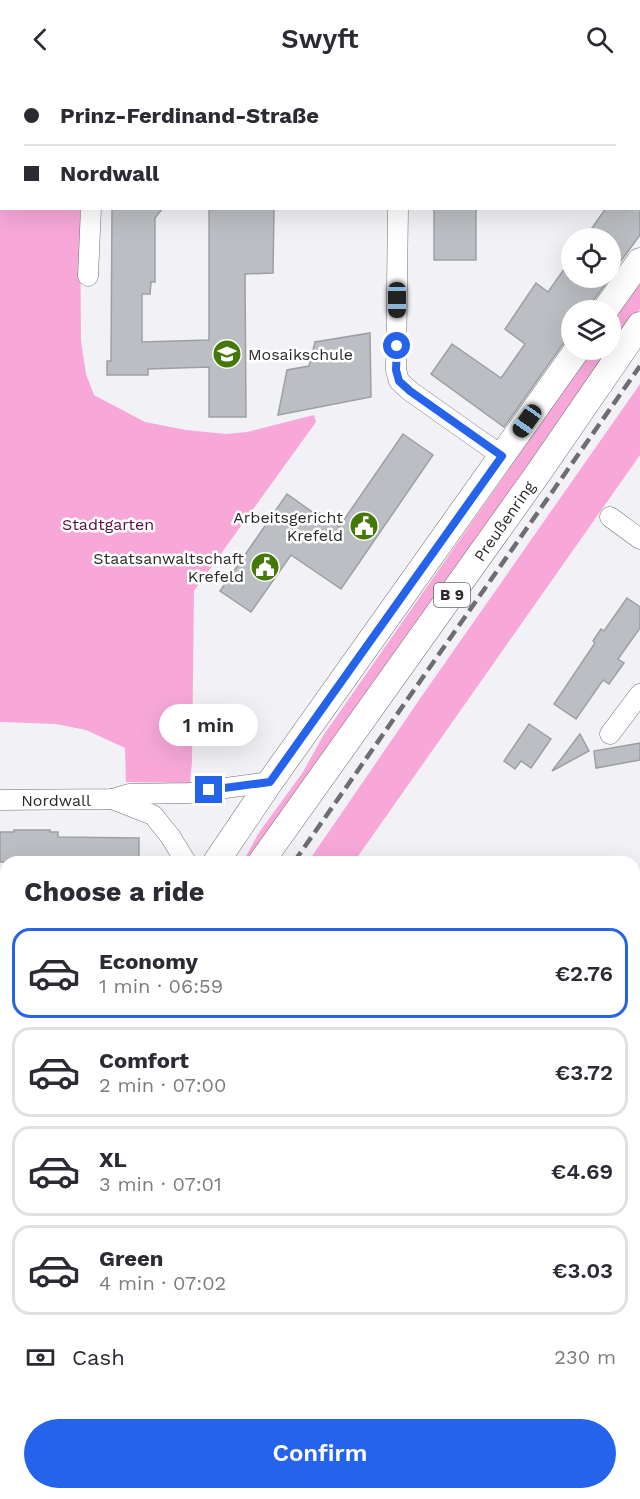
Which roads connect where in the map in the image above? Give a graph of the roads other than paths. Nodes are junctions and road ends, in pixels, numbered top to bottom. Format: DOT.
graph roads {
  1 [pos="91,210"];
  2 [pos="398,210"];
  3 [pos="640,261"];
  4 [pos="88,276"];
  5 [pos="612,300"];
  6 [pos="640,325"];
  7 [pos="570,360"];
  8 [pos="502,456"];
  9 [pos="610,517"];
  10 [pos="640,539"];
  11 [pos="640,694"];
  12 [pos="610,734"];
  13 [pos="270,782"];
  14 [pos="112,799"];
  15 [pos="0,800"];
  16 [pos="182,856"];
  17 [pos="220,856"];
  18 [pos="265,856"];
  1 -- 4 [label="street"];
  2 -- 8 [label="street"];
  3 -- 5 [label="main road"];
  6 -- 18 [label="main road, Preußenring / B 9"];
  7 -- 8 [label="main road, B 9"];
  8 -- 13 [label="main road, B 9"];
  9 -- 10 [label="street"];
  11 -- 12 [label="street"];
  13 -- 14 [label="street, Nordwall"];
  13 -- 17 [label="main road, B 9"];
  14 -- 15 [label="street, Nordwall"];
  14 -- 16 [label="street, Nordwall"];
}
